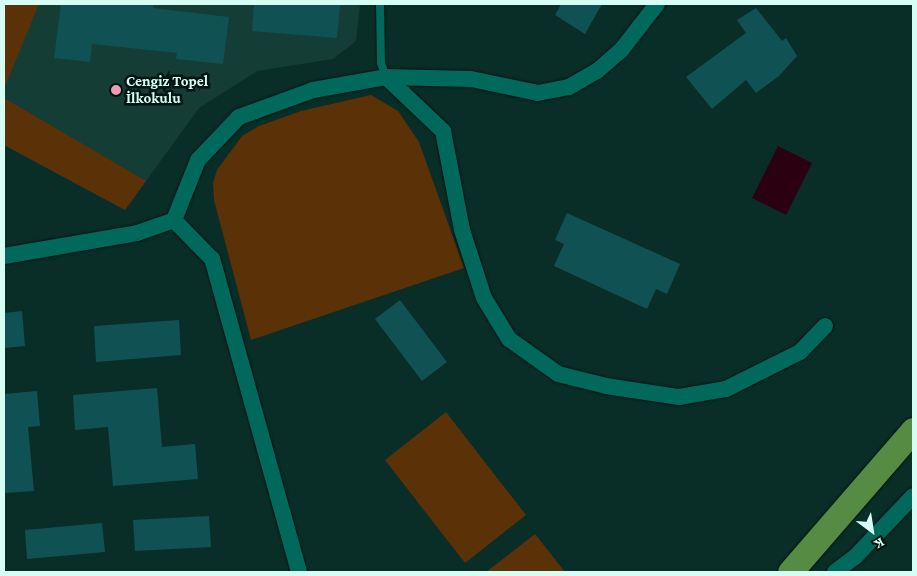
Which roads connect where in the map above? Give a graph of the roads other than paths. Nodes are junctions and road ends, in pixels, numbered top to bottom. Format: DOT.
graph roads {
  1 [pos="380,4"];
  2 [pos="657,4"];
  3 [pos="386,77"];
  4 [pos="174,220"];
  5 [pos="4,256"];
  6 [pos="825,326"];
  7 [pos="913,430"];
  8 [pos="913,496"];
  9 [pos="300,572"];
  10 [pos="790,572"];
  11 [pos="835,572"];
  1 -- 3 [label="lane"];
  2 -- 3 [label="street"];
  3 -- 4 [label="street"];
  3 -- 6 [label="street"];
  4 -- 5 [label="street"];
  4 -- 9 [label="street"];
  7 -- 10 [label="main road"];
  8 -- 11 [label="street"];
}
